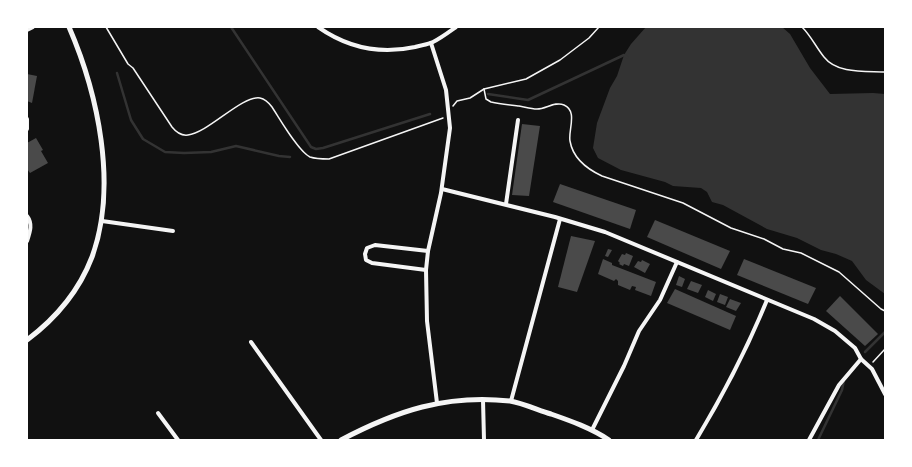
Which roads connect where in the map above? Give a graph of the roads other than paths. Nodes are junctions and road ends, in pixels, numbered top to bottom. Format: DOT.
graph roads {
  1 [pos="33,27"];
  2 [pos="69,27"];
  3 [pos="318,27"];
  4 [pos="456,27"];
  5 [pos="27,30"];
  6 [pos="431,43"];
  7 [pos="27,119"];
  8 [pos="518,120"];
  9 [pos="27,129"];
  10 [pos="442,189"];
  11 [pos="506,204"];
  12 [pos="27,216"];
  13 [pos="560,219"];
  14 [pos="102,221"];
  15 [pos="174,231"];
  16 [pos="27,240"];
  17 [pos="428,251"];
  18 [pos="677,262"];
  19 [pos="426,270"];
  20 [pos="767,300"];
  21 [pos="27,340"];
  22 [pos="251,342"];
  23 [pos="861,359"];
  24 [pos="885,394"];
  25 [pos="482,400"];
  26 [pos="511,401"];
  27 [pos="437,403"];
  28 [pos="158,413"];
  29 [pos="592,430"];
  30 [pos="178,440"];
  31 [pos="321,440"];
  32 [pos="340,440"];
  33 [pos="484,440"];
  34 [pos="609,440"];
  35 [pos="696,440"];
  36 [pos="809,440"];
  1 -- 5 [label="street"];
  2 -- 14 [label="street"];
  3 -- 6 [label="street"];
  4 -- 6 [label="street"];
  6 -- 10 [label="street"];
  7 -- 9 [label="street"];
  8 -- 11 [label="street"];
  10 -- 11 [label="street"];
  10 -- 17 [label="street"];
  11 -- 13 [label="street"];
  12 -- 16 [label="street"];
  13 -- 18 [label="street"];
  13 -- 26 [label="street"];
  14 -- 15 [label="street"];
  14 -- 21 [label="street"];
  17 -- 19 [label="street"];
  17 -- 19 [label="street"];
  18 -- 20 [label="street"];
  18 -- 29 [label="street"];
  19 -- 27 [label="street"];
  20 -- 23 [label="street"];
  20 -- 35 [label="street"];
  22 -- 31 [label="street"];
  23 -- 24 [label="street"];
  23 -- 36 [label="street"];
  25 -- 26 [label="street"];
  25 -- 27 [label="street"];
  25 -- 33 [label="street"];
  26 -- 29 [label="street"];
  27 -- 32 [label="street"];
  28 -- 30 [label="street"];
  29 -- 34 [label="street"];
}
